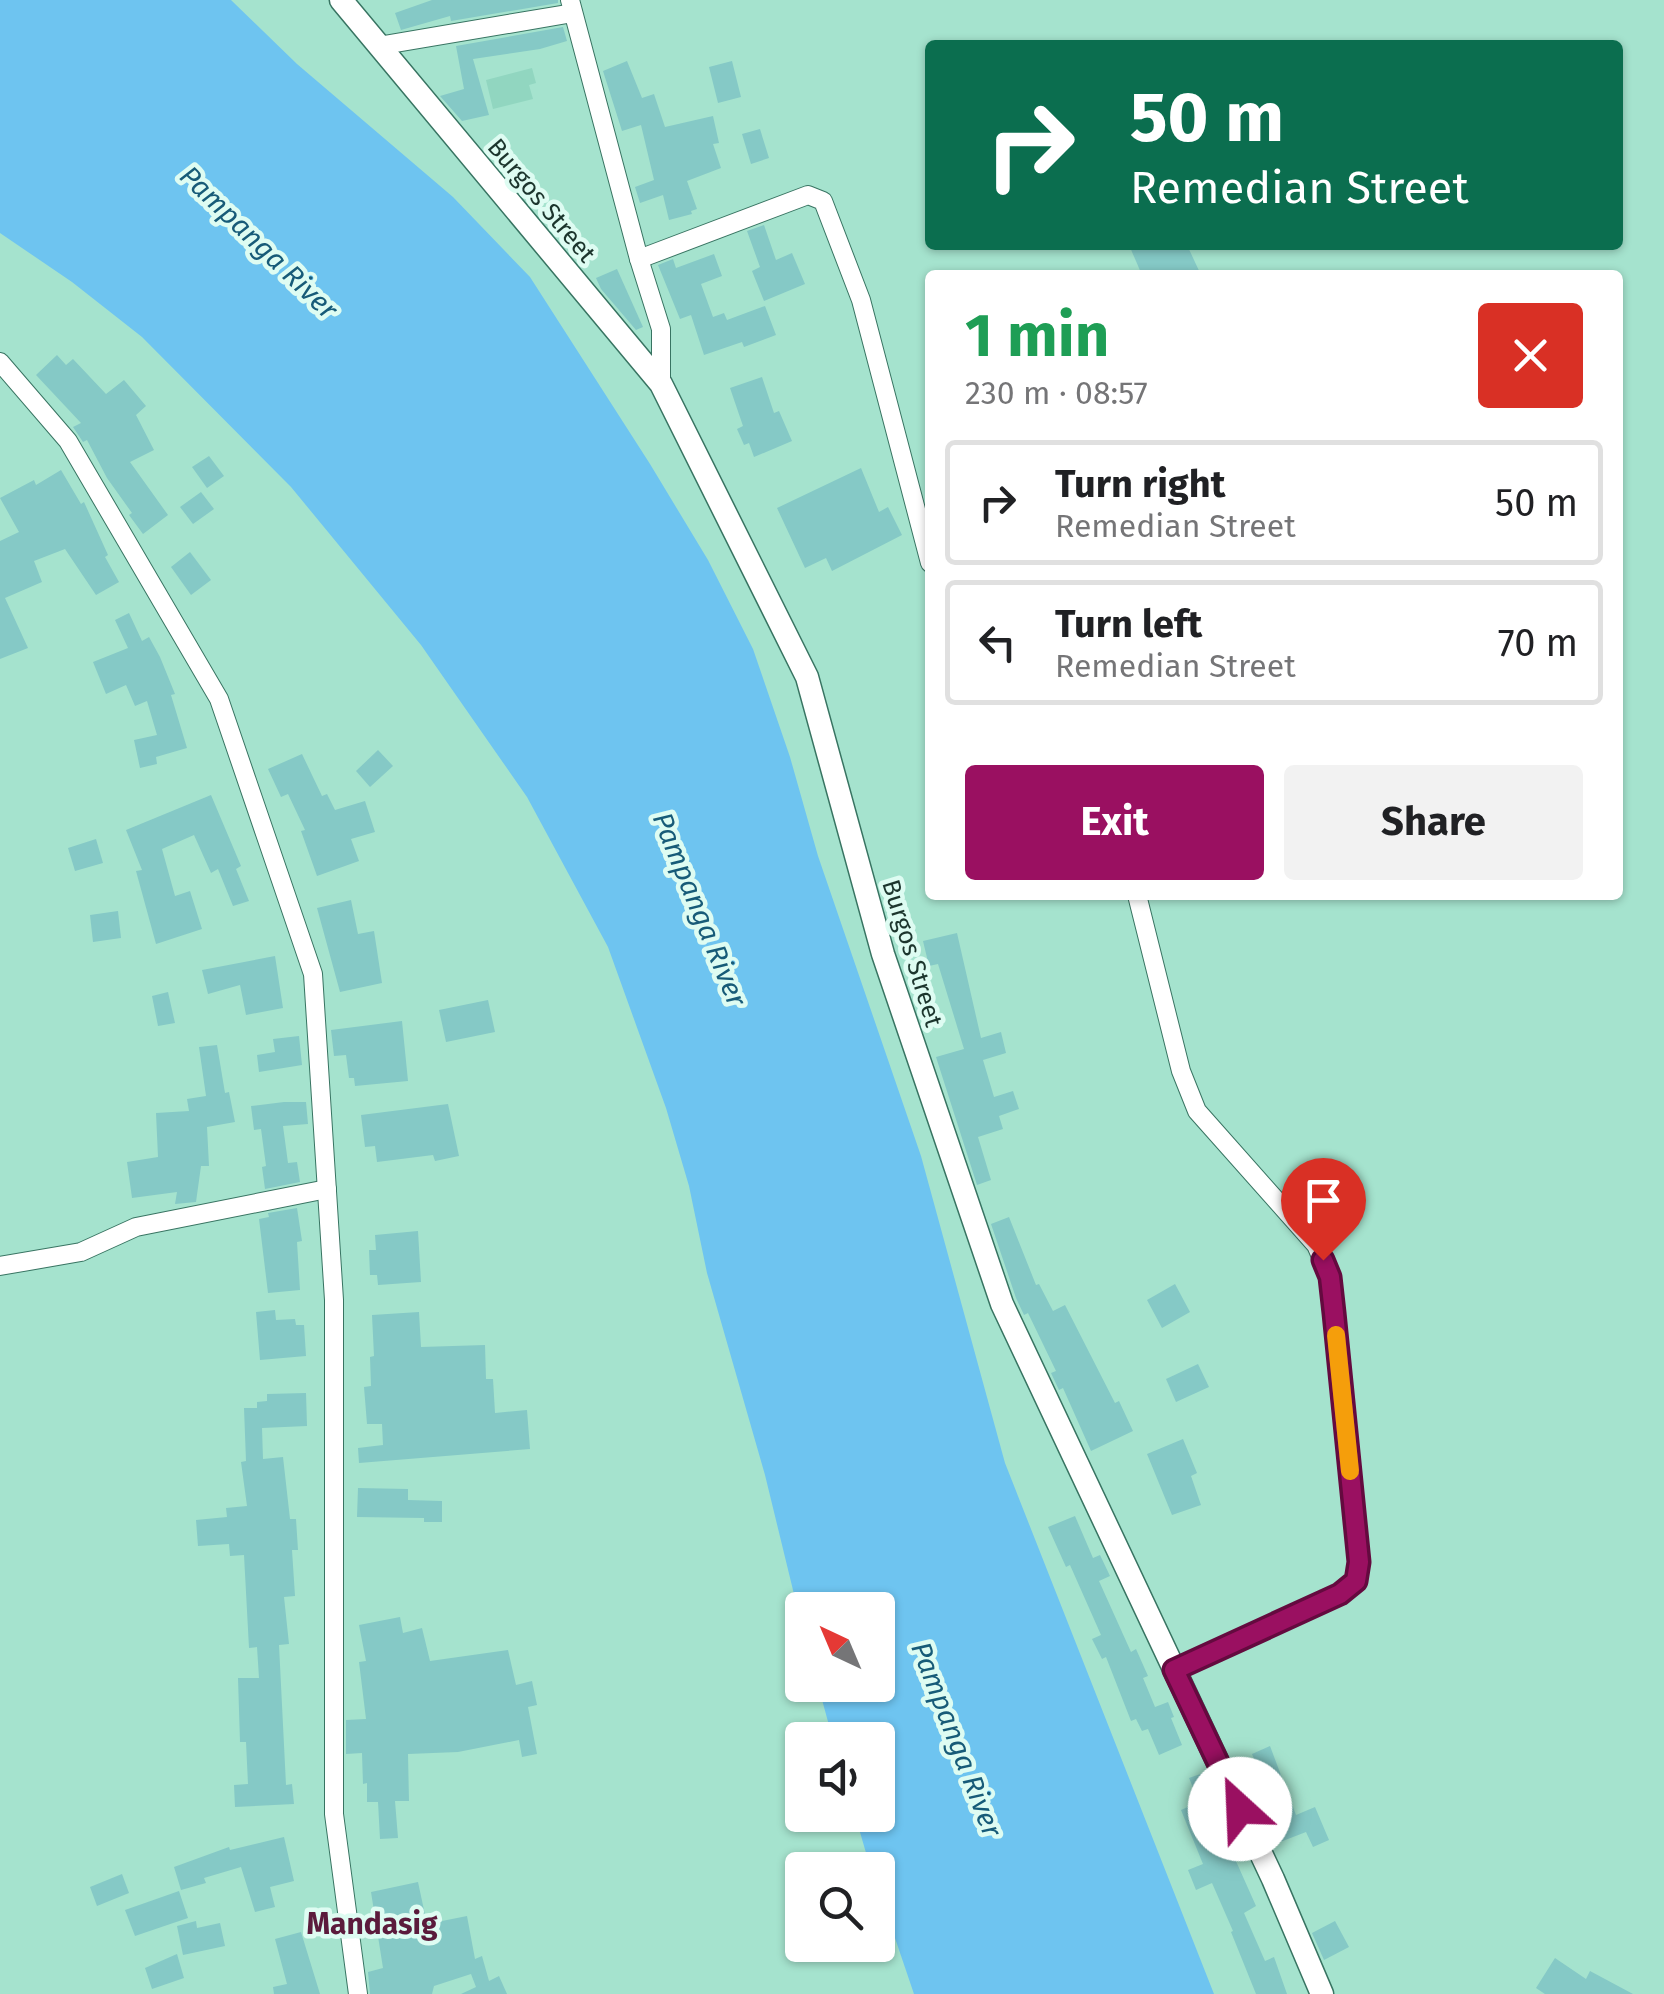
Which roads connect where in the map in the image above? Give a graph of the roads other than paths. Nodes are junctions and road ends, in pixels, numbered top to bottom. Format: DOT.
graph roads {
  1 [pos="340,0"];
  2 [pos="571,6"];
  3 [pos="378,46"];
  4 [pos="638,260"];
  5 [pos="0,362"];
  6 [pos="660,384"];
  7 [pos="925,544"];
  8 [pos="1138,900"];
  9 [pos="327,1189"];
  10 [pos="0,1266"];
  11 [pos="1174,1670"];
  12 [pos="358,1994"];
  13 [pos="1322,1994"];
  1 -- 3 [label="street, Burgos Street"];
  2 -- 3 [label="street"];
  2 -- 4 [label="street"];
  3 -- 6 [label="street, Burgos Street"];
  4 -- 6 [label="street"];
  4 -- 7 [label="street"];
  5 -- 9 [label="street"];
  6 -- 11 [label="street, Burgos Street"];
  8 -- 11 [label="street"];
  9 -- 10 [label="street"];
  9 -- 12 [label="street"];
  11 -- 13 [label="street, Burgos Street"];
}
